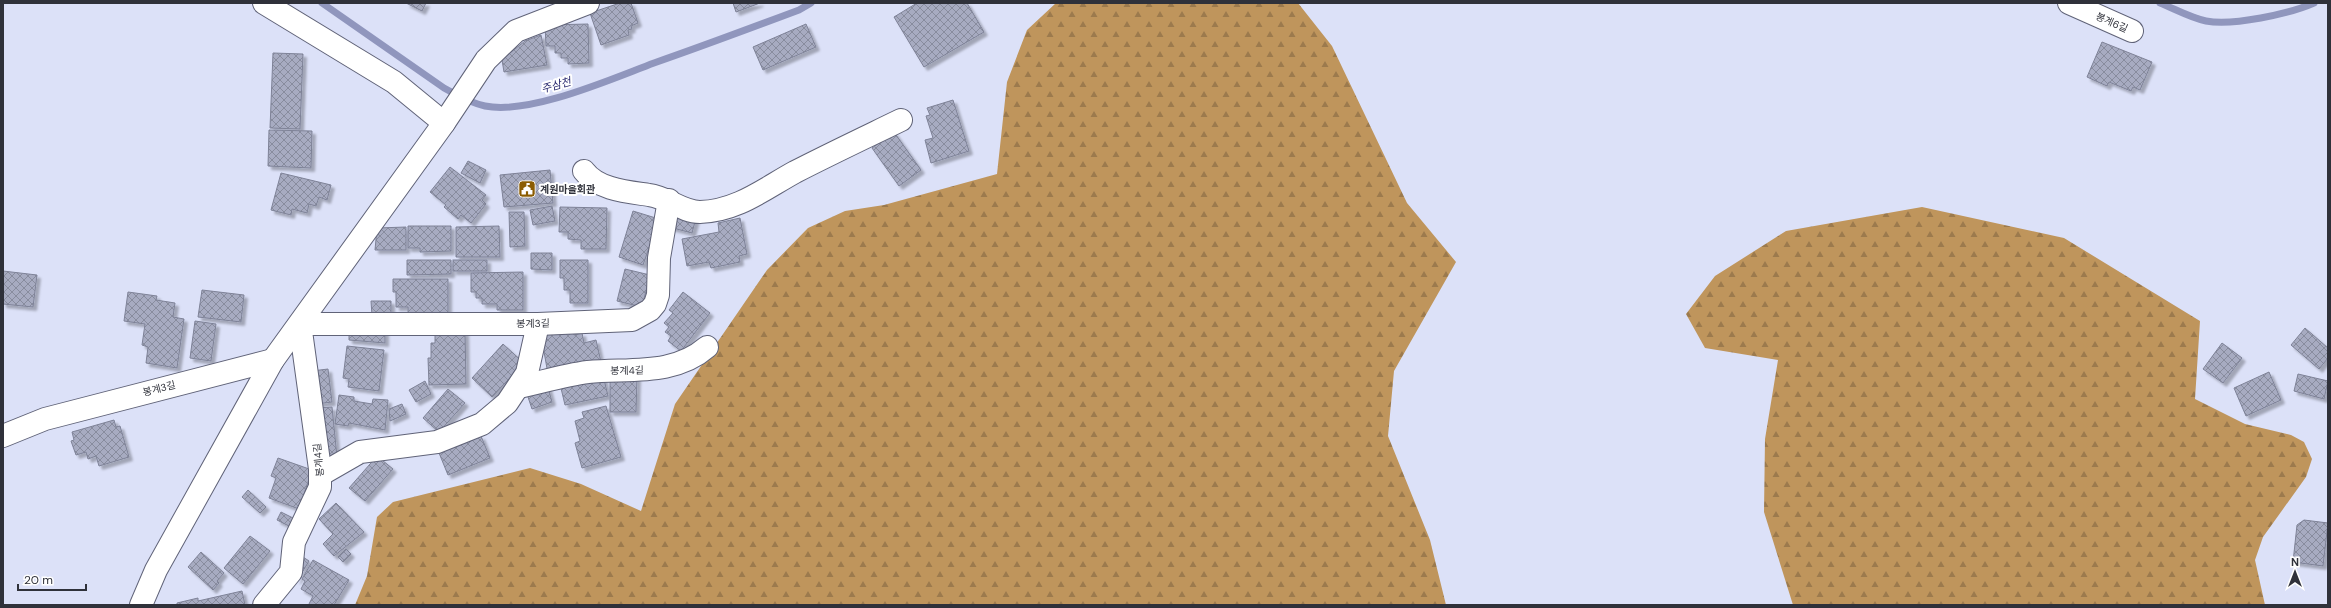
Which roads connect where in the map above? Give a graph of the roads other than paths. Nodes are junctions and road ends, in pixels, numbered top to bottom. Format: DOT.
graph roads {
  1 [pos="264,3"];
  2 [pos="588,3"];
  3 [pos="2070,3"];
  4 [pos="2132,31"];
  5 [pos="447,119"];
  6 [pos="901,120"];
  7 [pos="584,171"];
  8 [pos="669,200"];
  9 [pos="300,324"];
  10 [pos="538,324"];
  11 [pos="707,346"];
  12 [pos="273,360"];
  13 [pos="519,387"];
  14 [pos="3,436"];
  15 [pos="320,475"];
  16 [pos="141,605"];
  17 [pos="264,605"];
  1 -- 5 [label="street"];
  2 -- 5 [label="street"];
  3 -- 4 [label="street, 봉계6길"];
  5 -- 9 [label="street"];
  6 -- 8 [label="street"];
  7 -- 8 [label="street"];
  8 -- 10 [label="street, 봉계3길"];
  9 -- 10 [label="street, 봉계3길"];
  9 -- 12 [label="street"];
  9 -- 15 [label="street, 봉계4길"];
  10 -- 13 [label="street"];
  11 -- 13 [label="street, 봉계4길"];
  12 -- 14 [label="street, 봉계3길"];
  12 -- 16 [label="street"];
  13 -- 15 [label="street"];
  15 -- 17 [label="street, 봉계4길"];
}
